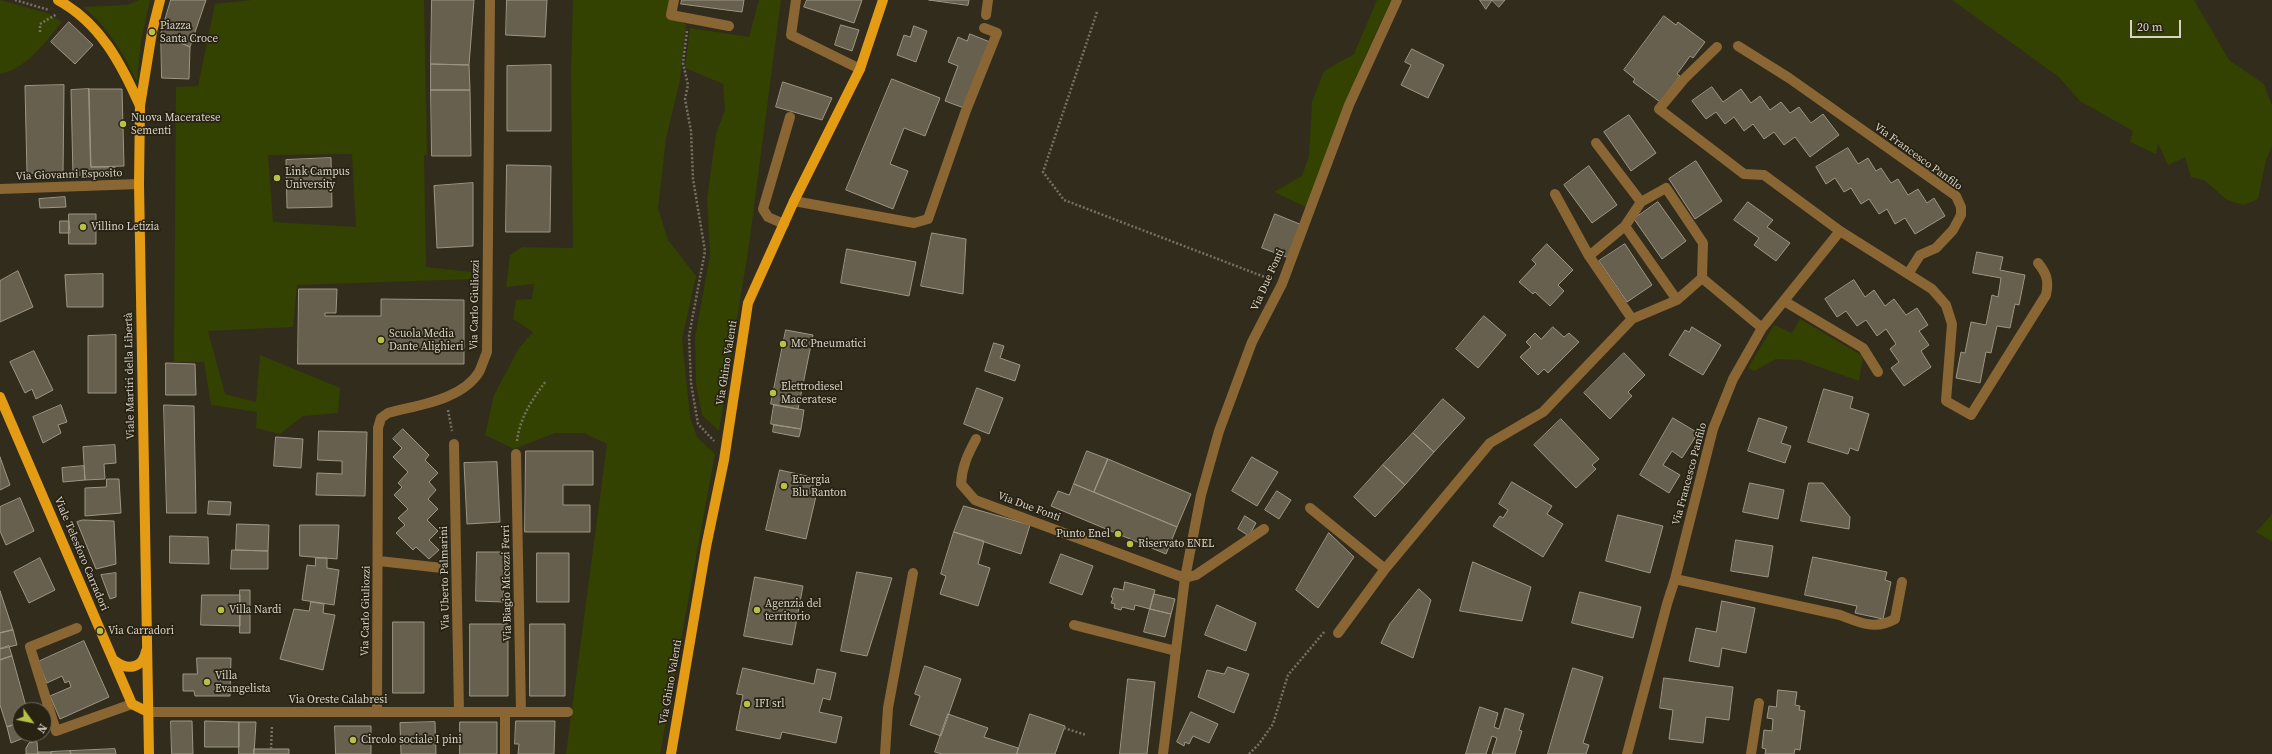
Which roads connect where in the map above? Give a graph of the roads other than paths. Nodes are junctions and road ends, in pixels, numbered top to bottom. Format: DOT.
graph roads {
  1 [pos="58,0"];
  2 [pos="160,0"];
  3 [pos="490,0"];
  4 [pos="674,0"];
  5 [pos="796,0"];
  6 [pos="883,0"];
  7 [pos="988,0"];
  8 [pos="1397,0"];
  9 [pos="986,15"];
  10 [pos="729,26"];
  11 [pos="984,28"];
  12 [pos="1738,46"];
  13 [pos="1717,47"];
  14 [pos="860,69"];
  15 [pos="140,106"];
  16 [pos="790,117"];
  17 [pos="1596,143"];
  18 [pos="139,184"];
  19 [pos="0,189"];
  20 [pos="1555,194"];
  21 [pos="794,201"];
  22 [pos="1641,202"];
  23 [pos="784,224"];
  24 [pos="1624,226"];
  25 [pos="1840,230"];
  26 [pos="1589,256"];
  27 [pos="2038,263"];
  28 [pos="1908,274"];
  29 [pos="1702,278"];
  30 [pos="1677,300"];
  31 [pos="1784,301"];
  32 [pos="1632,319"];
  33 [pos="1762,328"];
  34 [pos="1878,372"];
  35 [pos="0,397"];
  36 [pos="976,439"];
  37 [pos="454,444"];
  38 [pos="516,454"];
  39 [pos="1310,508"];
  40 [pos="1264,529"];
  41 [pos="379,561"];
  42 [pos="442,568"];
  43 [pos="1386,569"];
  44 [pos="913,573"];
  45 [pos="1185,578"];
  46 [pos="1675,580"];
  47 [pos="1902,582"];
  48 [pos="1074,625"];
  49 [pos="77,628"];
  50 [pos="1338,633"];
  51 [pos="147,647"];
  52 [pos="1176,652"];
  53 [pos="115,661"];
  54 [pos="1759,703"];
  55 [pos="132,704"];
  56 [pos="148,712"];
  57 [pos="377,712"];
  58 [pos="459,712"];
  59 [pos="504,712"];
  60 [pos="521,712"];
  61 [pos="568,712"];
  62 [pos="149,754"];
  63 [pos="505,754"];
  64 [pos="671,754"];
  65 [pos="885,754"];
  66 [pos="1163,754"];
  67 [pos="1627,754"];
  68 [pos="1751,754"];
  1 -- 15 [label="main road"];
  2 -- 15 [label="main road, Viale Martiri della Libertà"];
  3 -- 41 [label="street, Via Carlo Giuliozzi"];
  4 -- 10 [label="street"];
  5 -- 14 [label="street"];
  6 -- 14 [label="main road, Via Ghino Valenti"];
  7 -- 9 [label="street"];
  8 -- 45 [label="street, Via Due Fonti"];
  11 -- 21 [label="street"];
  12 -- 28 [label="street, Via Francesco Panfilo"];
  13 -- 25 [label="street"];
  14 -- 21 [label="main road, Via Ghino Valenti"];
  15 -- 18 [label="main road, Viale Martiri della Libertà"];
  16 -- 23 [label="street"];
  17 -- 22 [label="street"];
  18 -- 19 [label="street, Via Giovanni Esposito"];
  18 -- 51 [label="main road, Viale Martiri della Libertà"];
  20 -- 26 [label="street"];
  21 -- 23 [label="main road, Via Ghino Valenti"];
  22 -- 24 [label="street"];
  22 -- 29 [label="street"];
  23 -- 64 [label="main road, Via Ghino Valenti"];
  24 -- 26 [label="street"];
  24 -- 30 [label="street"];
  25 -- 28 [label="street"];
  25 -- 31 [label="street, Via Francesco Panfilo"];
  26 -- 32 [label="street"];
  27 -- 28 [label="street"];
  29 -- 30 [label="street"];
  29 -- 33 [label="street"];
  30 -- 32 [label="street"];
  31 -- 33 [label="street, Via Francesco Panfilo"];
  31 -- 34 [label="street"];
  32 -- 43 [label="street"];
  33 -- 46 [label="street, Via Francesco Panfilo"];
  35 -- 53 [label="main road, Viale Telesforo Carradori"];
  36 -- 45 [label="street, Via Due Fonti"];
  37 -- 58 [label="street, Via Uberto Palmarini"];
  38 -- 60 [label="street, Via Biagio Micozzi Ferri"];
  39 -- 43 [label="street"];
  40 -- 45 [label="street"];
  41 -- 42 [label="street"];
  41 -- 57 [label="street, Via Carlo Giuliozzi"];
  43 -- 50 [label="street"];
  44 -- 65 [label="street"];
  45 -- 52 [label="street, Via Due Fonti"];
  46 -- 47 [label="street"];
  46 -- 67 [label="street, Via Francesco Panfilo"];
  48 -- 52 [label="street"];
  49 -- 55 [label="street"];
  51 -- 53 [label="main road"];
  51 -- 56 [label="main road, Viale Martiri della Libertà"];
  52 -- 66 [label="street, Via Due Fonti"];
  53 -- 55 [label="main road, Viale Telesforo Carradori"];
  54 -- 68 [label="street"];
  55 -- 56 [label="main road"];
  56 -- 57 [label="street, Via Oreste Calabresi"];
  56 -- 62 [label="main road, Viale Martiri della Libertà"];
  57 -- 58 [label="street, Via Oreste Calabresi"];
  58 -- 59 [label="street, Via Oreste Calabresi"];
  59 -- 60 [label="street, Via Oreste Calabresi"];
  59 -- 63 [label="street"];
  60 -- 61 [label="street, Via Oreste Calabresi"];
}
